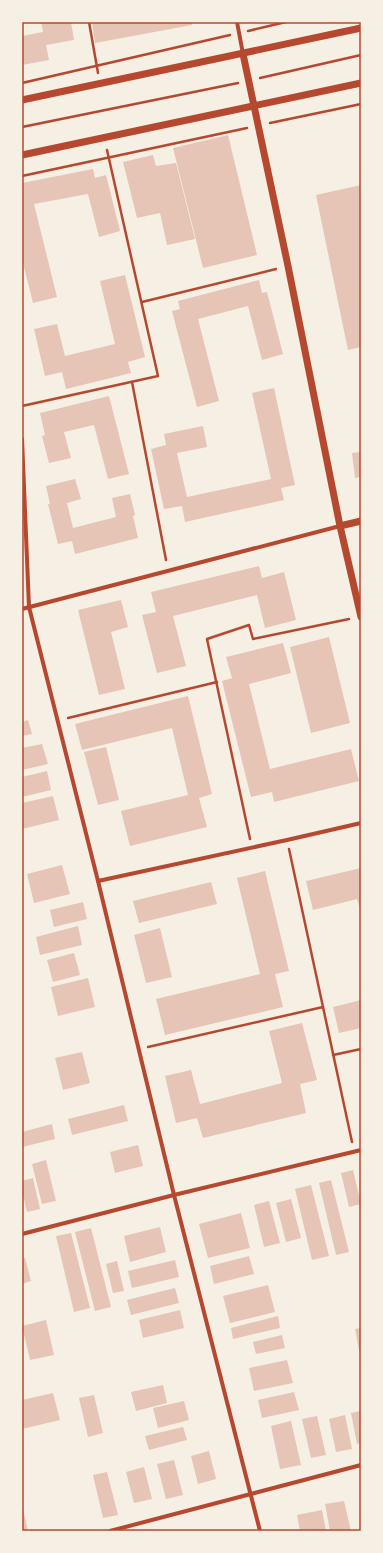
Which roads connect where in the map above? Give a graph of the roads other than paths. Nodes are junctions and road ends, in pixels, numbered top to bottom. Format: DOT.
graph roads {
  1 [pos="236,22"];
  2 [pos="361,28"];
  3 [pos="243,54"];
  4 [pos="361,83"];
  5 [pos="22,100"];
  6 [pos="254,105"];
  7 [pos="22,155"];
  8 [pos="22,439"];
  9 [pos="361,521"];
  10 [pos="340,526"];
  11 [pos="29,607"];
  12 [pos="22,609"];
  13 [pos="361,617"];
  14 [pos="361,823"];
  15 [pos="98,881"];
  16 [pos="361,1150"];
  17 [pos="174,1195"];
  18 [pos="22,1234"];
  19 [pos="361,1466"];
  20 [pos="250,1495"];
  21 [pos="110,1531"];
  22 [pos="260,1531"];
  1 -- 3 [label="street"];
  2 -- 3 [label="street"];
  3 -- 5 [label="street"];
  3 -- 6 [label="street"];
  4 -- 6 [label="street"];
  6 -- 7 [label="street"];
  6 -- 10 [label="street"];
  8 -- 11 [label="street"];
  9 -- 10 [label="street"];
  10 -- 11 [label="street"];
  10 -- 13 [label="street"];
  11 -- 12 [label="street"];
  11 -- 15 [label="street"];
  14 -- 15 [label="street"];
  15 -- 17 [label="street"];
  16 -- 17 [label="street"];
  17 -- 18 [label="street"];
  17 -- 20 [label="street"];
  19 -- 20 [label="street"];
  20 -- 21 [label="street"];
  20 -- 22 [label="street"];
}
